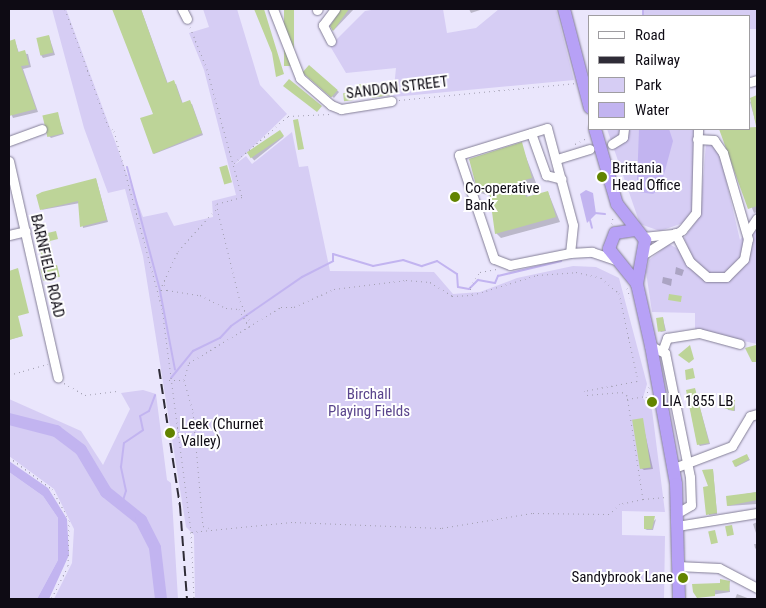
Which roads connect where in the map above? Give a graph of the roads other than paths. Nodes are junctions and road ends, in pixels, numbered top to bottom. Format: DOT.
graph roads {
  1 [pos="182,9"];
  2 [pos="273,9"];
  3 [pos="334,9"];
  4 [pos="564,9"];
  5 [pos="187,19"];
  6 [pos="331,42"];
  7 [pos="391,101"];
  8 [pos="588,101"];
  9 [pos="42,129"];
  10 [pos="624,130"];
  11 [pos="698,130"];
  12 [pos="531,133"];
  13 [pos="593,133"];
  14 [pos="698,139"];
  15 [pos="9,141"];
  16 [pos="612,144"];
  17 [pos="590,149"];
  18 [pos="557,159"];
  19 [pos="9,161"];
  20 [pos="562,179"];
  21 [pos="617,204"];
  22 [pos="757,218"];
  23 [pos="26,232"];
  24 [pos="639,234"];
  25 [pos="674,234"];
  26 [pos="747,234"];
  27 [pos="9,235"];
  28 [pos="612,237"];
  29 [pos="592,252"];
  30 [pos="570,254"];
  31 [pos="642,256"];
  32 [pos="619,262"];
  33 [pos="631,283"];
  34 [pos="740,344"];
  35 [pos="657,348"];
  36 [pos="58,378"];
  37 [pos="753,415"];
  38 [pos="687,463"];
  39 [pos="674,468"];
  40 [pos="757,512"];
  41 [pos="677,519"];
  42 [pos="677,566"];
  43 [pos="757,588"];
  44 [pos="680,599"];
  1 -- 5 [label="street"];
  2 -- 7 [label="street, SANDON STREET"];
  3 -- 6 [label="street"];
  4 -- 8 [label="highway"];
  9 -- 15 [label="street"];
  10 -- 16 [label="street"];
  11 -- 14 [label="street"];
  12 -- 18 [label="street"];
  12 -- 20 [label="street"];
  12 -- 30 [label="street"];
  13 -- 21 [label="highway"];
  14 -- 25 [label="street"];
  14 -- 26 [label="street"];
  17 -- 18 [label="street"];
  18 -- 20 [label="street"];
  19 -- 23 [label="street, BARNFIELD ROAD"];
  20 -- 30 [label="street"];
  21 -- 24 [label="highway"];
  21 -- 28 [label="highway"];
  22 -- 26 [label="street"];
  23 -- 27 [label="street"];
  23 -- 36 [label="street, BARNFIELD ROAD"];
  24 -- 25 [label="street"];
  24 -- 28 [label="highway"];
  24 -- 31 [label="highway"];
  25 -- 26 [label="street"];
  25 -- 31 [label="street"];
  28 -- 29 [label="street"];
  28 -- 32 [label="highway"];
  29 -- 30 [label="street"];
  29 -- 32 [label="street"];
  31 -- 32 [label="highway"];
  31 -- 33 [label="highway"];
  32 -- 33 [label="highway"];
  33 -- 35 [label="highway"];
  34 -- 35 [label="street"];
  35 -- 38 [label="street"];
  35 -- 39 [label="highway"];
  37 -- 38 [label="street"];
  38 -- 39 [label="street"];
  38 -- 41 [label="street"];
  39 -- 41 [label="highway"];
  40 -- 41 [label="street"];
  41 -- 42 [label="highway"];
  42 -- 43 [label="street"];
  42 -- 44 [label="highway"];
}
